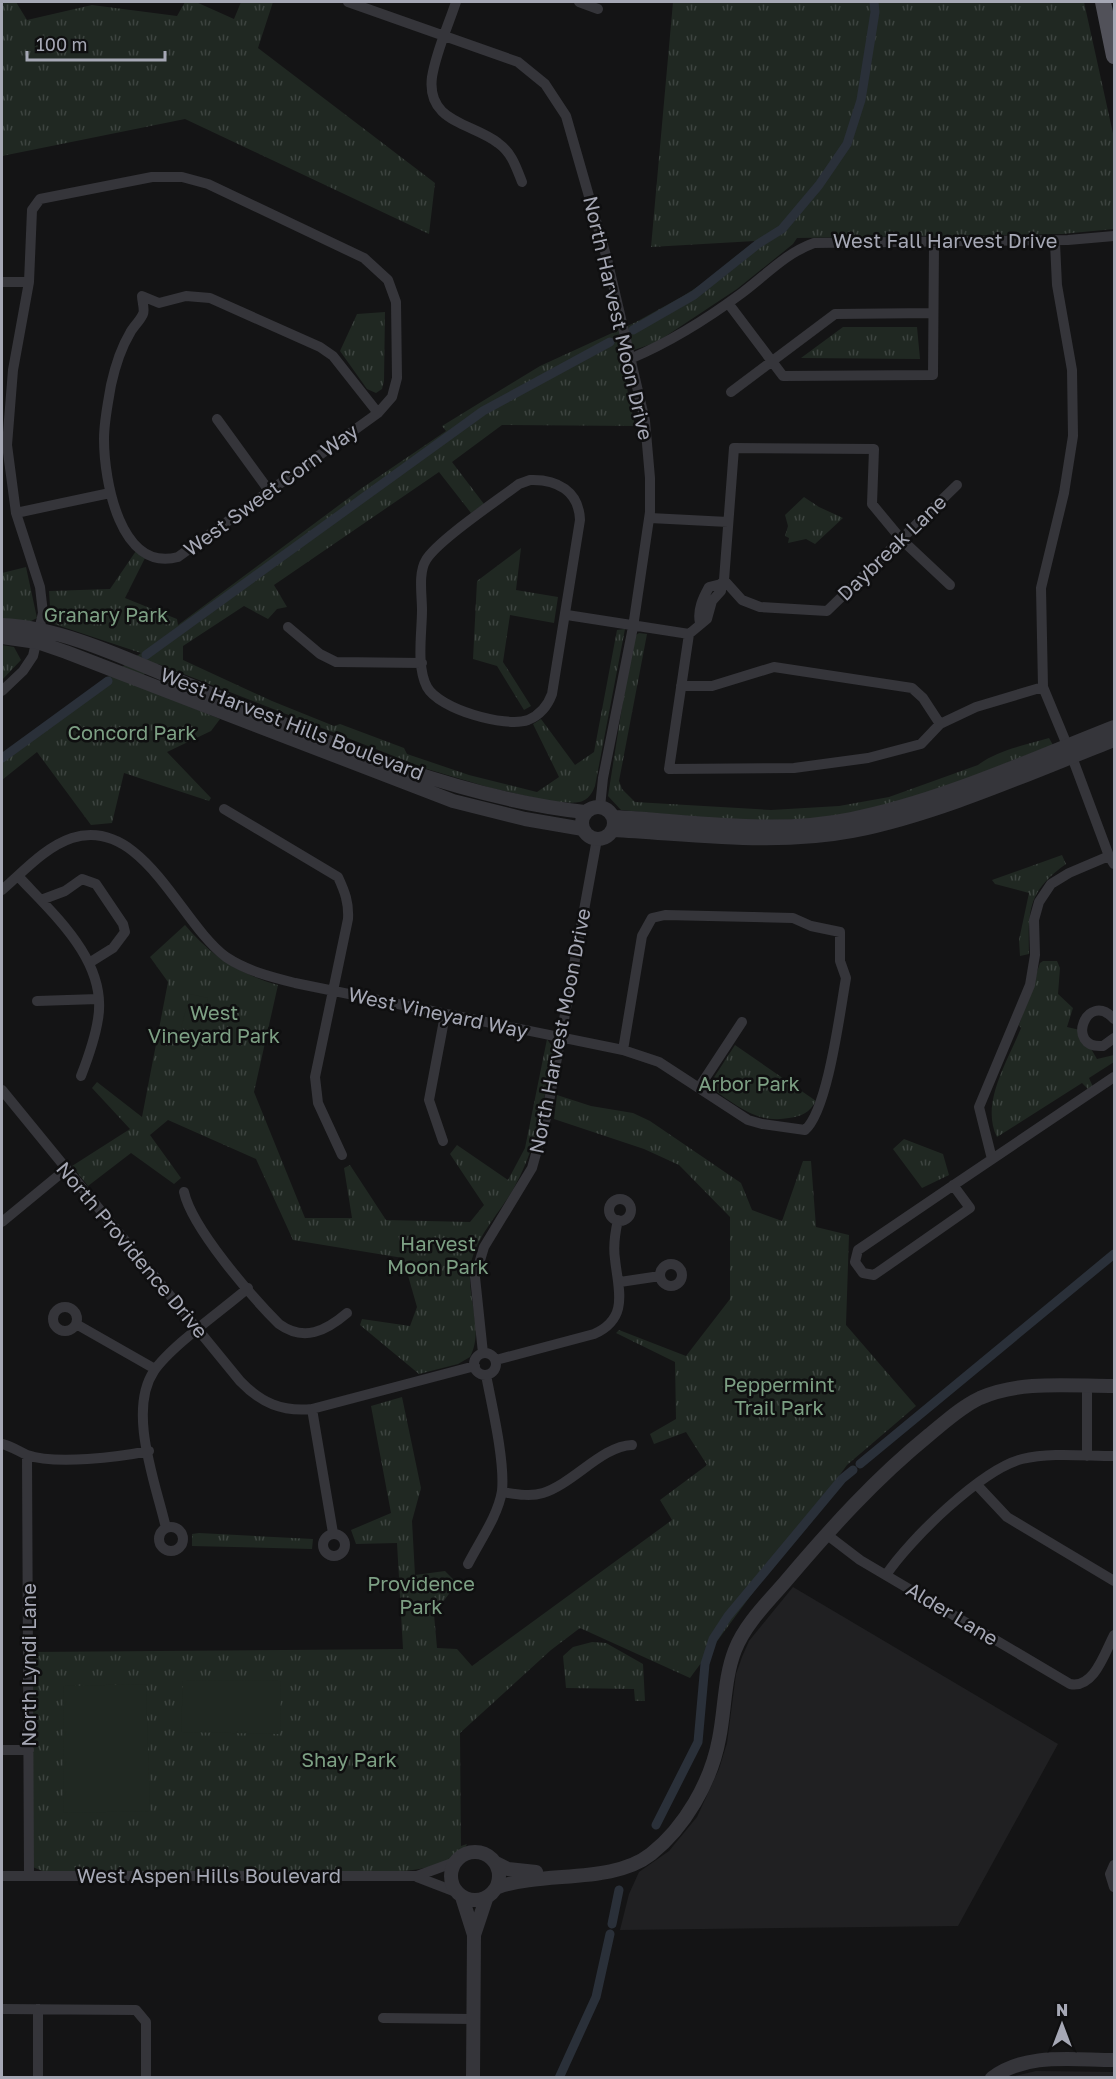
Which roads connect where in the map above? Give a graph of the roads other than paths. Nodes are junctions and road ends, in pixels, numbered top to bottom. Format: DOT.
graph roads {
  1 [pos="348,2"];
  2 [pos="456,2"];
  3 [pos="579,2"];
  4 [pos="1103,2"];
  5 [pos="598,9"];
  6 [pos="444,36"];
  7 [pos="1114,56"];
  8 [pos="522,182"];
  9 [pos="1114,236"];
  10 [pos="1055,243"];
  11 [pos="934,244"];
  12 [pos="2,282"];
  13 [pos="29,282"];
  14 [pos="728,303"];
  15 [pos="933,313"];
  16 [pos="630,359"];
  17 [pos="771,361"];
  18 [pos="730,392"];
  19 [pos="378,413"];
  20 [pos="217,419"];
  21 [pos="957,485"];
  22 [pos="270,492"];
  23 [pos="110,493"];
  24 [pos="16,513"];
  25 [pos="650,518"];
  26 [pos="728,522"];
  27 [pos="901,539"];
  28 [pos="722,582"];
  29 [pos="950,585"];
  30 [pos="567,615"];
  31 [pos="2,625"];
  32 [pos="288,627"];
  33 [pos="633,627"];
  34 [pos="689,634"];
  35 [pos="2,637"];
  36 [pos="38,637"];
  37 [pos="422,663"];
  38 [pos="681,686"];
  39 [pos="1043,687"];
  40 [pos="2,691"];
  41 [pos="940,724"];
  42 [pos="1114,727"];
  43 [pos="1114,740"];
  44 [pos="1070,751"];
  45 [pos="600,807"];
  46 [pos="224,809"];
  47 [pos="585,812"];
  48 [pos="613,824"];
  49 [pos="583,829"];
  50 [pos="597,839"];
  51 [pos="1112,860"];
  52 [pos="18,876"];
  53 [pos="2,890"];
  54 [pos="41,900"];
  55 [pos="89,963"];
  56 [pos="333,991"];
  57 [pos="98,999"];
  58 [pos="37,1000"];
  59 [pos="445,1015"];
  60 [pos="1114,1018"];
  61 [pos="742,1022"];
  62 [pos="561,1038"];
  63 [pos="1114,1038"];
  64 [pos="623,1050"];
  65 [pos="81,1076"];
  66 [pos="1114,1077"];
  67 [pos="700,1086"];
  68 [pos="2,1090"];
  69 [pos="442,1141"];
  70 [pos="342,1155"];
  71 [pos="992,1159"];
  72 [pos="65,1170"];
  73 [pos="953,1185"];
  74 [pos="184,1192"];
  75 [pos="618,1220"];
  76 [pos="2,1222"];
  77 [pos="660,1276"];
  78 [pos="620,1282"];
  79 [pos="248,1288"];
  80 [pos="347,1313"];
  81 [pos="76,1324"];
  82 [pos="198,1330"];
  83 [pos="483,1353"];
  84 [pos="496,1360"];
  85 [pos="475,1366"];
  86 [pos="155,1370"];
  87 [pos="486,1375"];
  88 [pos="1087,1386"];
  89 [pos="1114,1386"];
  90 [pos="312,1409"];
  91 [pos="2,1444"];
  92 [pos="632,1445"];
  93 [pos="149,1451"];
  94 [pos="27,1455"];
  95 [pos="1087,1456"];
  96 [pos="1114,1456"];
  97 [pos="977,1485"];
  98 [pos="502,1492"];
  99 [pos="166,1528"];
  100 [pos="333,1533"];
  101 [pos="825,1534"];
  102 [pos="468,1564"];
  103 [pos="886,1575"];
  104 [pos="1114,1581"];
  105 [pos="1114,1635"];
  106 [pos="2,1750"];
  107 [pos="29,1750"];
  108 [pos="455,1862"];
  109 [pos="496,1863"];
  110 [pos="1114,1864"];
  111 [pos="562,1875"];
  112 [pos="2,1876"];
  113 [pos="29,1876"];
  114 [pos="417,1876"];
  115 [pos="1112,1884"];
  116 [pos="498,1887"];
  117 [pos="459,1895"];
  118 [pos="486,1899"];
  119 [pos="474,1935"];
  120 [pos="2,2009"];
  121 [pos="39,2009"];
  122 [pos="383,2018"];
  123 [pos="472,2019"];
  124 [pos="1114,2060"];
  125 [pos="38,2078"];
  126 [pos="146,2078"];
  127 [pos="473,2078"];
  128 [pos="992,2078"];
  1 -- 6 [label="street, North Harvest Moon Drive"];
  2 -- 6 [label="street"];
  3 -- 5 [label="street"];
  4 -- 7 [label="main road"];
  6 -- 8 [label="street"];
  6 -- 16 [label="street, North Harvest Moon Drive"];
  9 -- 14 [label="street, West Fall Harvest Drive"];
  10 -- 39 [label="street"];
  11 -- 15 [label="street"];
  12 -- 13 [label="street"];
  13 -- 19 [label="street"];
  13 -- 24 [label="street"];
  14 -- 16 [label="street, West Fall Harvest Drive"];
  14 -- 17 [label="street"];
  15 -- 17 [label="street"];
  15 -- 17 [label="street"];
  16 -- 25 [label="street, North Harvest Moon Drive"];
  17 -- 18 [label="street"];
  19 -- 22 [label="street, West Sweet Corn Way"];
  19 -- 23 [label="street"];
  20 -- 22 [label="street"];
  21 -- 27 [label="street, Daybreak Lane"];
  22 -- 23 [label="street, West Sweet Corn Way"];
  23 -- 24 [label="street"];
  24 -- 36 [label="street"];
  25 -- 26 [label="street"];
  25 -- 33 [label="street, North Harvest Moon Drive"];
  26 -- 27 [label="street"];
  26 -- 28 [label="street"];
  27 -- 28 [label="street, Daybreak Lane"];
  27 -- 29 [label="street"];
  28 -- 34 [label="street"];
  30 -- 33 [label="street"];
  30 -- 37 [label="street"];
  30 -- 37 [label="street"];
  31 -- 36 [label="street, West Harvest Hills Boulevard"];
  32 -- 37 [label="street"];
  33 -- 34 [label="street"];
  33 -- 45 [label="street, North Harvest Moon Drive"];
  34 -- 38 [label="street"];
  35 -- 36 [label="street, West Harvest Hills Boulevard"];
  36 -- 40 [label="street"];
  36 -- 47 [label="street, West Harvest Hills Boulevard"];
  36 -- 49 [label="street, West Harvest Hills Boulevard"];
  38 -- 41 [label="street"];
  38 -- 41 [label="street"];
  39 -- 41 [label="street"];
  39 -- 44 [label="street"];
  42 -- 44 [label="street"];
  43 -- 44 [label="street"];
  44 -- 48 [label="street"];
  44 -- 51 [label="street"];
  45 -- 47 [label="street"];
  45 -- 48 [label="street"];
  46 -- 56 [label="street"];
  47 -- 49 [label="street"];
  48 -- 50 [label="street"];
  49 -- 50 [label="street"];
  50 -- 62 [label="street, North Harvest Moon Drive"];
  51 -- 71 [label="street"];
  52 -- 53 [label="street"];
  52 -- 54 [label="street"];
  52 -- 56 [label="street, West Vineyard Way"];
  54 -- 55 [label="street"];
  54 -- 55 [label="street"];
  55 -- 57 [label="street"];
  56 -- 59 [label="street, West Vineyard Way"];
  56 -- 70 [label="street"];
  57 -- 58 [label="street"];
  57 -- 65 [label="street"];
  59 -- 62 [label="street, West Vineyard Way"];
  59 -- 69 [label="street"];
  60 -- 63 [label="street"];
  61 -- 67 [label="street"];
  62 -- 64 [label="street, West Vineyard Way"];
  62 -- 83 [label="street, North Harvest Moon Drive"];
  64 -- 67 [label="street, West Vineyard Way"];
  64 -- 67 [label="street, West Vineyard Way"];
  66 -- 71 [label="street"];
  68 -- 72 [label="street, North Providence Drive"];
  71 -- 73 [label="street"];
  72 -- 76 [label="street"];
  72 -- 82 [label="street, North Providence Drive"];
  73 -- 73 [label="street"];
  74 -- 79 [label="street"];
  75 -- 78 [label="street"];
  77 -- 78 [label="street"];
  78 -- 84 [label="street"];
  79 -- 80 [label="street"];
  79 -- 82 [label="street"];
  81 -- 86 [label="street"];
  82 -- 86 [label="street"];
  82 -- 90 [label="street, North Providence Drive"];
  83 -- 84 [label="street"];
  83 -- 85 [label="street"];
  84 -- 87 [label="street"];
  85 -- 87 [label="street"];
  85 -- 90 [label="street"];
  86 -- 93 [label="street"];
  87 -- 98 [label="street"];
  88 -- 89 [label="street"];
  88 -- 95 [label="street"];
  88 -- 101 [label="street"];
  90 -- 100 [label="street"];
  91 -- 94 [label="street"];
  92 -- 98 [label="street"];
  93 -- 94 [label="street"];
  93 -- 99 [label="street"];
  94 -- 107 [label="street, North Lyndi Lane"];
  95 -- 96 [label="street"];
  95 -- 97 [label="street"];
  97 -- 103 [label="street"];
  97 -- 104 [label="street"];
  98 -- 102 [label="street"];
  101 -- 103 [label="street, Alder Lane"];
  101 -- 111 [label="street"];
  103 -- 105 [label="street, Alder Lane"];
  106 -- 107 [label="street"];
  107 -- 113 [label="street, North Lyndi Lane"];
  108 -- 109 [label="street"];
  108 -- 114 [label="street"];
  108 -- 117 [label="street"];
  109 -- 111 [label="street"];
  109 -- 116 [label="street"];
  110 -- 115 [label="street"];
  111 -- 116 [label="street"];
  112 -- 113 [label="street, West Aspen Hills Boulevard"];
  113 -- 114 [label="street, West Aspen Hills Boulevard"];
  114 -- 117 [label="street"];
  116 -- 118 [label="street"];
  117 -- 118 [label="street"];
  117 -- 119 [label="street"];
  118 -- 119 [label="street"];
  119 -- 123 [label="street"];
  120 -- 121 [label="street"];
  121 -- 125 [label="street"];
  121 -- 126 [label="street"];
  122 -- 123 [label="street"];
  123 -- 127 [label="street"];
  124 -- 128 [label="street"];
}
